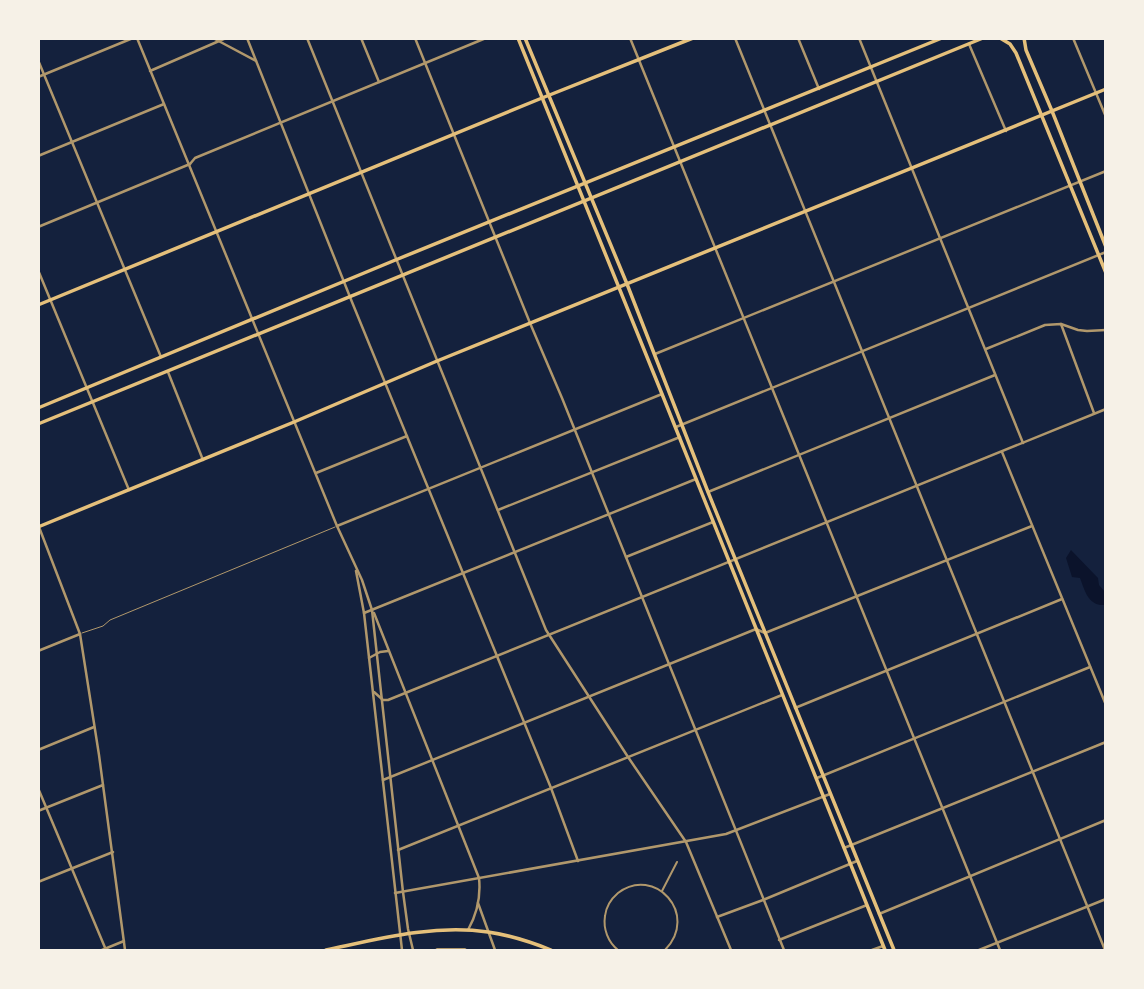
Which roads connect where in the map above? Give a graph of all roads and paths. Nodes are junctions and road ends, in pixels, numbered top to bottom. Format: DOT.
graph roads {
  1 [pos="135,38"];
  2 [pos="213,38"];
  3 [pos="226,38"];
  4 [pos="247,38"];
  5 [pos="307,38"];
  6 [pos="361,38"];
  7 [pos="415,38"];
  8 [pos="486,38"];
  9 [pos="518,38"];
  10 [pos="526,38"];
  11 [pos="630,38"];
  12 [pos="693,38"];
  13 [pos="735,38"];
  14 [pos="798,38"];
  15 [pos="859,38"];
  16 [pos="942,38"];
  17 [pos="983,38"];
  18 [pos="1000,38"];
  19 [pos="1024,38"];
  20 [pos="1073,38"];
  21 [pos="219,42"];
  22 [pos="969,44"];
  23 [pos="38,60"];
  24 [pos="639,60"];
  25 [pos="256,61"];
  26 [pos="425,63"];
  27 [pos="871,68"];
  28 [pos="150,71"];
  29 [pos="45,75"];
  30 [pos="38,78"];
  31 [pos="877,81"];
  32 [pos="379,82"];
  33 [pos="819,89"];
  34 [pos="1105,89"];
  35 [pos="1096,93"];
  36 [pos="549,96"];
  37 [pos="542,98"];
  38 [pos="332,102"];
  39 [pos="164,104"];
  40 [pos="765,110"];
  41 [pos="1052,111"];
  42 [pos="1042,116"];
  43 [pos="1105,117"];
  44 [pos="281,123"];
  45 [pos="770,124"];
  46 [pos="1006,131"];
  47 [pos="454,134"];
  48 [pos="72,142"];
  49 [pos="675,147"];
  50 [pos="38,156"];
  51 [pos="680,161"];
  52 [pos="190,164"];
  53 [pos="912,168"];
  54 [pos="1105,171"];
  55 [pos="361,172"];
  56 [pos="1079,181"];
  57 [pos="585,184"];
  58 [pos="1070,185"];
  59 [pos="578,186"];
  60 [pos="308,194"];
  61 [pos="591,198"];
  62 [pos="584,200"];
  63 [pos="97,202"];
  64 [pos="806,211"];
  65 [pos="489,222"];
  66 [pos="38,227"];
  67 [pos="217,232"];
  68 [pos="495,237"];
  69 [pos="940,238"];
  70 [pos="716,248"];
  71 [pos="1105,249"];
  72 [pos="1098,255"];
  73 [pos="397,260"];
  74 [pos="38,270"];
  75 [pos="125,270"];
  76 [pos="1105,273"];
  77 [pos="402,275"];
  78 [pos="834,281"];
  79 [pos="344,282"];
  80 [pos="627,284"];
  81 [pos="619,287"];
  82 [pos="350,296"];
  83 [pos="51,300"];
  84 [pos="38,305"];
  85 [pos="968,308"];
  86 [pos="744,318"];
  87 [pos="253,319"];
  88 [pos="530,323"];
  89 [pos="1061,324"];
  90 [pos="1105,330"];
  91 [pos="258,334"];
  92 [pos="985,350"];
  93 [pos="862,351"];
  94 [pos="654,354"];
  95 [pos="161,357"];
  96 [pos="437,360"];
  97 [pos="168,371"];
  98 [pos="995,374"];
  99 [pos="385,383"];
  100 [pos="87,388"];
  101 [pos="772,388"];
  102 [pos="662,394"];
  103 [pos="92,402"];
  104 [pos="38,408"];
  105 [pos="1105,410"];
  106 [pos="1094,414"];
  107 [pos="890,418"];
  108 [pos="294,422"];
  109 [pos="38,424"];
  110 [pos="682,424"];
  111 [pos="676,427"];
  112 [pos="575,429"];
  113 [pos="407,436"];
  114 [pos="680,437"];
  115 [pos="1023,443"];
  116 [pos="1002,451"];
  117 [pos="800,454"];
  118 [pos="203,460"];
  119 [pos="480,468"];
  120 [pos="592,472"];
  121 [pos="316,473"];
  122 [pos="696,479"];
  123 [pos="917,486"];
  124 [pos="129,489"];
  125 [pos="429,489"];
  126 [pos="708,492"];
  127 [pos="498,511"];
  128 [pos="609,514"];
  129 [pos="713,522"];
  130 [pos="827,522"];
  131 [pos="39,526"];
  132 [pos="337,526"];
  133 [pos="1032,526"];
  134 [pos="514,553"];
  135 [pos="626,557"];
  136 [pos="736,559"];
  137 [pos="947,560"];
  138 [pos="729,562"];
  139 [pos="356,568"];
  140 [pos="463,574"];
  141 [pos="857,596"];
  142 [pos="642,597"];
  143 [pos="1062,599"];
  144 [pos="372,610"];
  145 [pos="364,613"];
  146 [pos="756,629"];
  147 [pos="765,633"];
  148 [pos="80,634"];
  149 [pos="977,634"];
  150 [pos="549,635"];
  151 [pos="38,651"];
  152 [pos="388,651"];
  153 [pos="377,653"];
  154 [pos="497,656"];
  155 [pos="369,659"];
  156 [pos="669,664"];
  157 [pos="1090,667"];
  158 [pos="887,670"];
  159 [pos="373,691"];
  160 [pos="405,693"];
  161 [pos="782,695"];
  162 [pos="589,697"];
  163 [pos="383,700"];
  164 [pos="1004,702"];
  165 [pos="1105,705"];
  166 [pos="795,708"];
  167 [pos="524,723"];
  168 [pos="94,727"];
  169 [pos="695,730"];
  170 [pos="914,738"];
  171 [pos="1105,742"];
  172 [pos="38,750"];
  173 [pos="628,757"];
  174 [pos="432,760"];
  175 [pos="1033,771"];
  176 [pos="823,775"];
  177 [pos="390,777"];
  178 [pos="816,779"];
  179 [pos="382,780"];
  180 [pos="103,785"];
  181 [pos="38,788"];
  182 [pos="551,788"];
  183 [pos="830,794"];
  184 [pos="823,797"];
  185 [pos="47,808"];
  186 [pos="943,808"];
  187 [pos="38,811"];
  188 [pos="1105,820"];
  189 [pos="458,826"];
  190 [pos="736,831"];
  191 [pos="1060,839"];
  192 [pos="686,842"];
  193 [pos="851,845"];
  194 [pos="844,848"];
  195 [pos="398,850"];
  196 [pos="113,852"];
  197 [pos="578,861"];
  198 [pos="857,861"];
  199 [pos="677,862"];
  200 [pos="850,864"];
  201 [pos="72,868"];
  202 [pos="970,876"];
  203 [pos="479,878"];
  204 [pos="38,882"];
  205 [pos="403,891"];
  206 [pos="662,892"];
  207 [pos="395,893"];
  208 [pos="1105,899"];
  209 [pos="764,900"];
  210 [pos="478,903"];
  211 [pos="867,905"];
  212 [pos="1087,907"];
  213 [pos="879,914"];
  214 [pos="717,917"];
  215 [pos="468,930"];
  216 [pos="489,932"];
  217 [pos="409,933"];
  218 [pos="399,935"];
  219 [pos="779,940"];
  220 [pos="124,941"];
  221 [pos="997,943"];
  222 [pos="884,948"];
  223 [pos="104,950"];
  224 [pos="125,950"];
  225 [pos="326,950"];
  226 [pos="402,950"];
  227 [pos="413,950"];
  228 [pos="437,950"];
  229 [pos="465,950"];
  230 [pos="495,950"];
  231 [pos="551,950"];
  232 [pos="618,950"];
  233 [pos="665,950"];
  234 [pos="731,950"];
  235 [pos="783,950"];
  236 [pos="872,950"];
  237 [pos="894,950"];
  238 [pos="979,950"];
  239 [pos="1000,950"];
  240 [pos="1105,950"];
  1 -- 28 [label="street"];
  1 -- 29 [label="street"];
  2 -- 21 [label="street"];
  3 -- 21 [label="street"];
  4 -- 25 [label="street"];
  5 -- 38 [label="street"];
  6 -- 32 [label="street"];
  7 -- 26 [label="street"];
  8 -- 26 [label="street"];
  9 -- 37 [label="main road"];
  10 -- 36 [label="main road"];
  11 -- 24 [label="street"];
  12 -- 24 [label="main road"];
  13 -- 40 [label="street"];
  14 -- 33 [label="street"];
  15 -- 27 [label="street"];
  16 -- 27 [label="main road"];
  17 -- 22 [label="main road"];
  18 -- 42 [label="main road"];
  19 -- 41 [label="main road"];
  20 -- 35 [label="street"];
  21 -- 25 [label="street"];
  21 -- 28 [label="street"];
  22 -- 31 [label="main road"];
  22 -- 46 [label="street"];
  23 -- 29 [label="street"];
  24 -- 36 [label="main road"];
  24 -- 49 [label="street"];
  25 -- 44 [label="street"];
  26 -- 32 [label="street"];
  26 -- 47 [label="street"];
  27 -- 31 [label="street"];
  27 -- 33 [label="main road"];
  28 -- 39 [label="street"];
  29 -- 30 [label="street"];
  29 -- 48 [label="street"];
  31 -- 45 [label="main road"];
  31 -- 53 [label="street"];
  32 -- 38 [label="street"];
  33 -- 40 [label="main road"];
  34 -- 35 [label="main road"];
  35 -- 41 [label="main road"];
  35 -- 43 [label="street"];
  36 -- 37 [label="main road"];
  36 -- 57 [label="main road"];
  37 -- 47 [label="main road"];
  37 -- 59 [label="main road"];
  38 -- 44 [label="street"];
  38 -- 55 [label="street"];
  39 -- 48 [label="street"];
  39 -- 52 [label="street"];
  40 -- 45 [label="street"];
  40 -- 49 [label="main road"];
  41 -- 42 [label="main road"];
  41 -- 56 [label="main road"];
  42 -- 46 [label="main road"];
  42 -- 58 [label="main road"];
  44 -- 52 [label="street"];
  44 -- 60 [label="street"];
  45 -- 51 [label="main road"];
  45 -- 64 [label="street"];
  46 -- 53 [label="main road"];
  47 -- 55 [label="main road"];
  47 -- 65 [label="street"];
  48 -- 50 [label="street"];
  48 -- 63 [label="street"];
  49 -- 51 [label="street"];
  49 -- 57 [label="main road"];
  51 -- 61 [label="main road"];
  51 -- 70 [label="street"];
  52 -- 63 [label="street"];
  52 -- 67 [label="street"];
  53 -- 64 [label="main road"];
  53 -- 69 [label="street"];
  54 -- 56 [label="street"];
  55 -- 60 [label="main road"];
  55 -- 73 [label="street"];
  56 -- 58 [label="street"];
  56 -- 71 [label="main road"];
  57 -- 59 [label="main road"];
  57 -- 61 [label="main road"];
  58 -- 69 [label="street"];
  58 -- 72 [label="main road"];
  59 -- 62 [label="main road"];
  59 -- 65 [label="main road"];
  60 -- 67 [label="main road"];
  60 -- 79 [label="street"];
  61 -- 62 [label="main road"];
  61 -- 80 [label="main road"];
  62 -- 68 [label="main road"];
  62 -- 81 [label="main road"];
  63 -- 66 [label="street"];
  63 -- 75 [label="street"];
  64 -- 70 [label="main road"];
  64 -- 78 [label="street"];
  65 -- 68 [label="street"];
  65 -- 73 [label="main road"];
  67 -- 75 [label="main road"];
  67 -- 87 [label="street"];
  68 -- 77 [label="main road"];
  68 -- 88 [label="street"];
  69 -- 78 [label="street"];
  69 -- 85 [label="street"];
  70 -- 80 [label="main road"];
  70 -- 86 [label="street"];
  71 -- 72 [label="street"];
  72 -- 76 [label="main road"];
  72 -- 85 [label="street"];
  73 -- 77 [label="street"];
  73 -- 79 [label="main road"];
  74 -- 83 [label="street"];
  75 -- 83 [label="main road"];
  75 -- 95 [label="street"];
  77 -- 82 [label="main road"];
  77 -- 96 [label="street"];
  78 -- 86 [label="street"];
  78 -- 93 [label="street"];
  79 -- 82 [label="street"];
  79 -- 87 [label="main road"];
  80 -- 81 [label="main road"];
  80 -- 94 [label="main road"];
  81 -- 88 [label="main road"];
  81 -- 102 [label="main road"];
  82 -- 91 [label="main road"];
  82 -- 99 [label="street"];
  83 -- 84 [label="main road"];
  83 -- 100 [label="street"];
  85 -- 92 [label="street"];
  85 -- 93 [label="street"];
  86 -- 94 [label="street"];
  86 -- 101 [label="street"];
  87 -- 91 [label="street"];
  87 -- 95 [label="main road"];
  88 -- 96 [label="main road"];
  88 -- 112 [label="street"];
  89 -- 90 [label="street"];
  89 -- 92 [label="street"];
  89 -- 106 [label="street"];
  91 -- 97 [label="main road"];
  91 -- 108 [label="street"];
  92 -- 98 [label="street"];
  93 -- 101 [label="street"];
  93 -- 107 [label="street"];
  94 -- 110 [label="main road"];
  95 -- 100 [label="main road"];
  96 -- 99 [label="main road"];
  96 -- 119 [label="street"];
  97 -- 103 [label="main road"];
  97 -- 118 [label="street"];
  98 -- 107 [label="street"];
  98 -- 115 [label="street"];
  99 -- 108 [label="main road"];
  99 -- 113 [label="street"];
  100 -- 103 [label="street"];
  100 -- 104 [label="main road"];
  101 -- 110 [label="street"];
  101 -- 117 [label="street"];
  102 -- 111 [label="main road"];
  102 -- 112 [label="street"];
  103 -- 109 [label="main road"];
  103 -- 124 [label="street"];
  105 -- 106 [label="street"];
  106 -- 115 [label="street"];
  107 -- 117 [label="street"];
  107 -- 123 [label="street"];
  108 -- 118 [label="main road"];
  108 -- 121 [label="street"];
  110 -- 111 [label="street"];
  110 -- 126 [label="main road"];
  111 -- 114 [label="main road"];
  112 -- 119 [label="street"];
  112 -- 120 [label="street"];
  113 -- 121 [label="street"];
  113 -- 125 [label="street"];
  114 -- 120 [label="street"];
  114 -- 122 [label="main road"];
  115 -- 116 [label="street"];
  116 -- 123 [label="street"];
  116 -- 133 [label="street"];
  117 -- 126 [label="street"];
  117 -- 130 [label="street"];
  118 -- 124 [label="main road"];
  119 -- 125 [label="street"];
  119 -- 127 [label="street"];
  120 -- 127 [label="street"];
  120 -- 128 [label="street"];
  121 -- 132 [label="street"];
  122 -- 128 [label="street"];
  122 -- 129 [label="main road"];
  123 -- 130 [label="street"];
  123 -- 137 [label="street"];
  124 -- 131 [label="main road"];
  125 -- 132 [label="street"];
  125 -- 140 [label="street"];
  126 -- 136 [label="main road"];
  127 -- 134 [label="street"];
  128 -- 134 [label="street"];
  128 -- 135 [label="street"];
  129 -- 135 [label="street"];
  129 -- 138 [label="main road"];
  130 -- 136 [label="street"];
  130 -- 141 [label="street"];
  131 -- 148 [label="street"];
  132 -- 139 [label="street"];
  132 -- 148 [label="lane"];
  133 -- 137 [label="street"];
  133 -- 143 [label="street"];
  134 -- 140 [label="street"];
  134 -- 150 [label="street"];
  135 -- 142 [label="street"];
  136 -- 138 [label="street"];
  136 -- 147 [label="main road"];
  137 -- 141 [label="street"];
  137 -- 149 [label="street"];
  138 -- 142 [label="street"];
  138 -- 146 [label="main road"];
  139 -- 144 [label="street"];
  139 -- 145 [label="street"];
  140 -- 144 [label="street"];
  140 -- 154 [label="street"];
  141 -- 147 [label="street"];
  141 -- 158 [label="street"];
  142 -- 150 [label="street"];
  142 -- 156 [label="street"];
  143 -- 149 [label="street"];
  143 -- 157 [label="street"];
  144 -- 145 [label="street"];
  144 -- 152 [label="street"];
  144 -- 153 [label="street"];
  145 -- 155 [label="street"];
  146 -- 147 [label="street"];
  146 -- 156 [label="street"];
  146 -- 161 [label="main road"];
  147 -- 166 [label="main road"];
  148 -- 151 [label="street"];
  148 -- 168 [label="street"];
  149 -- 158 [label="street"];
  149 -- 164 [label="street"];
  150 -- 154 [label="street"];
  150 -- 162 [label="street"];
  152 -- 153 [label="street"];
  152 -- 160 [label="street"];
  153 -- 155 [label="street"];
  153 -- 163 [label="street"];
  154 -- 160 [label="street"];
  154 -- 167 [label="street"];
  155 -- 159 [label="street"];
  156 -- 162 [label="street"];
  156 -- 169 [label="street"];
  157 -- 164 [label="street"];
  157 -- 165 [label="street"];
  158 -- 166 [label="street"];
  158 -- 170 [label="street"];
  159 -- 163 [label="street"];
  159 -- 179 [label="street"];
  160 -- 163 [label="street"];
  160 -- 174 [label="street"];
  161 -- 169 [label="street"];
  161 -- 178 [label="main road"];
  162 -- 167 [label="street"];
  162 -- 173 [label="street"];
  163 -- 177 [label="street"];
  164 -- 170 [label="street"];
  164 -- 175 [label="street"];
  166 -- 176 [label="main road"];
  167 -- 174 [label="street"];
  167 -- 182 [label="street"];
  168 -- 172 [label="street"];
  168 -- 180 [label="street"];
  169 -- 173 [label="street"];
  169 -- 190 [label="street"];
  170 -- 176 [label="street"];
  170 -- 186 [label="street"];
  171 -- 175 [label="street"];
  173 -- 182 [label="street"];
  173 -- 192 [label="street"];
  174 -- 177 [label="street"];
  174 -- 189 [label="street"];
  175 -- 186 [label="street"];
  175 -- 191 [label="street"];
  176 -- 178 [label="street"];
  176 -- 183 [label="main road"];
  177 -- 179 [label="street"];
  177 -- 195 [label="street"];
  178 -- 184 [label="main road"];
  179 -- 207 [label="street"];
  180 -- 185 [label="street"];
  180 -- 196 [label="street"];
  181 -- 185 [label="street"];
  182 -- 189 [label="street"];
  182 -- 197 [label="street"];
  183 -- 184 [label="street"];
  183 -- 193 [label="main road"];
  184 -- 190 [label="street"];
  184 -- 194 [label="main road"];
  185 -- 187 [label="street"];
  185 -- 201 [label="street"];
  186 -- 193 [label="street"];
  186 -- 202 [label="street"];
  188 -- 191 [label="street"];
  189 -- 195 [label="street"];
  189 -- 203 [label="street"];
  190 -- 192 [label="street"];
  190 -- 209 [label="street"];
  191 -- 202 [label="street"];
  191 -- 212 [label="street"];
  192 -- 197 [label="street"];
  192 -- 214 [label="street"];
  193 -- 194 [label="street"];
  193 -- 198 [label="main road"];
  194 -- 200 [label="main road"];
  195 -- 205 [label="street"];
  196 -- 201 [label="street"];
  196 -- 220 [label="street"];
  197 -- 203 [label="street"];
  198 -- 200 [label="street"];
  198 -- 213 [label="main road"];
  199 -- 206 [label="street"];
  200 -- 209 [label="street"];
  200 -- 211 [label="main road"];
  201 -- 204 [label="street"];
  201 -- 223 [label="street"];
  202 -- 213 [label="street"];
  202 -- 221 [label="street"];
  203 -- 205 [label="street"];
  203 -- 210 [label="street"];
  205 -- 207 [label="street"];
  205 -- 217 [label="street"];
  206 -- 232 [label="street"];
  206 -- 233 [label="street"];
  207 -- 218 [label="street"];
  208 -- 212 [label="street"];
  209 -- 214 [label="street"];
  209 -- 219 [label="street"];
  210 -- 215 [label="street"];
  210 -- 216 [label="street"];
  211 -- 219 [label="street"];
  211 -- 222 [label="main road"];
  212 -- 221 [label="street"];
  212 -- 240 [label="street"];
  213 -- 237 [label="main road"];
  214 -- 234 [label="street"];
  215 -- 216 [label="main road"];
  215 -- 217 [label="main road"];
  216 -- 230 [label="street"];
  216 -- 231 [label="main road"];
  217 -- 218 [label="main road"];
  217 -- 227 [label="street"];
  218 -- 225 [label="main road"];
  218 -- 226 [label="street"];
  219 -- 235 [label="street"];
  220 -- 223 [label="street"];
  220 -- 224 [label="street"];
  221 -- 238 [label="street"];
  221 -- 239 [label="street"];
  222 -- 236 [label="street"];
  228 -- 229 [label="main road"];
}
